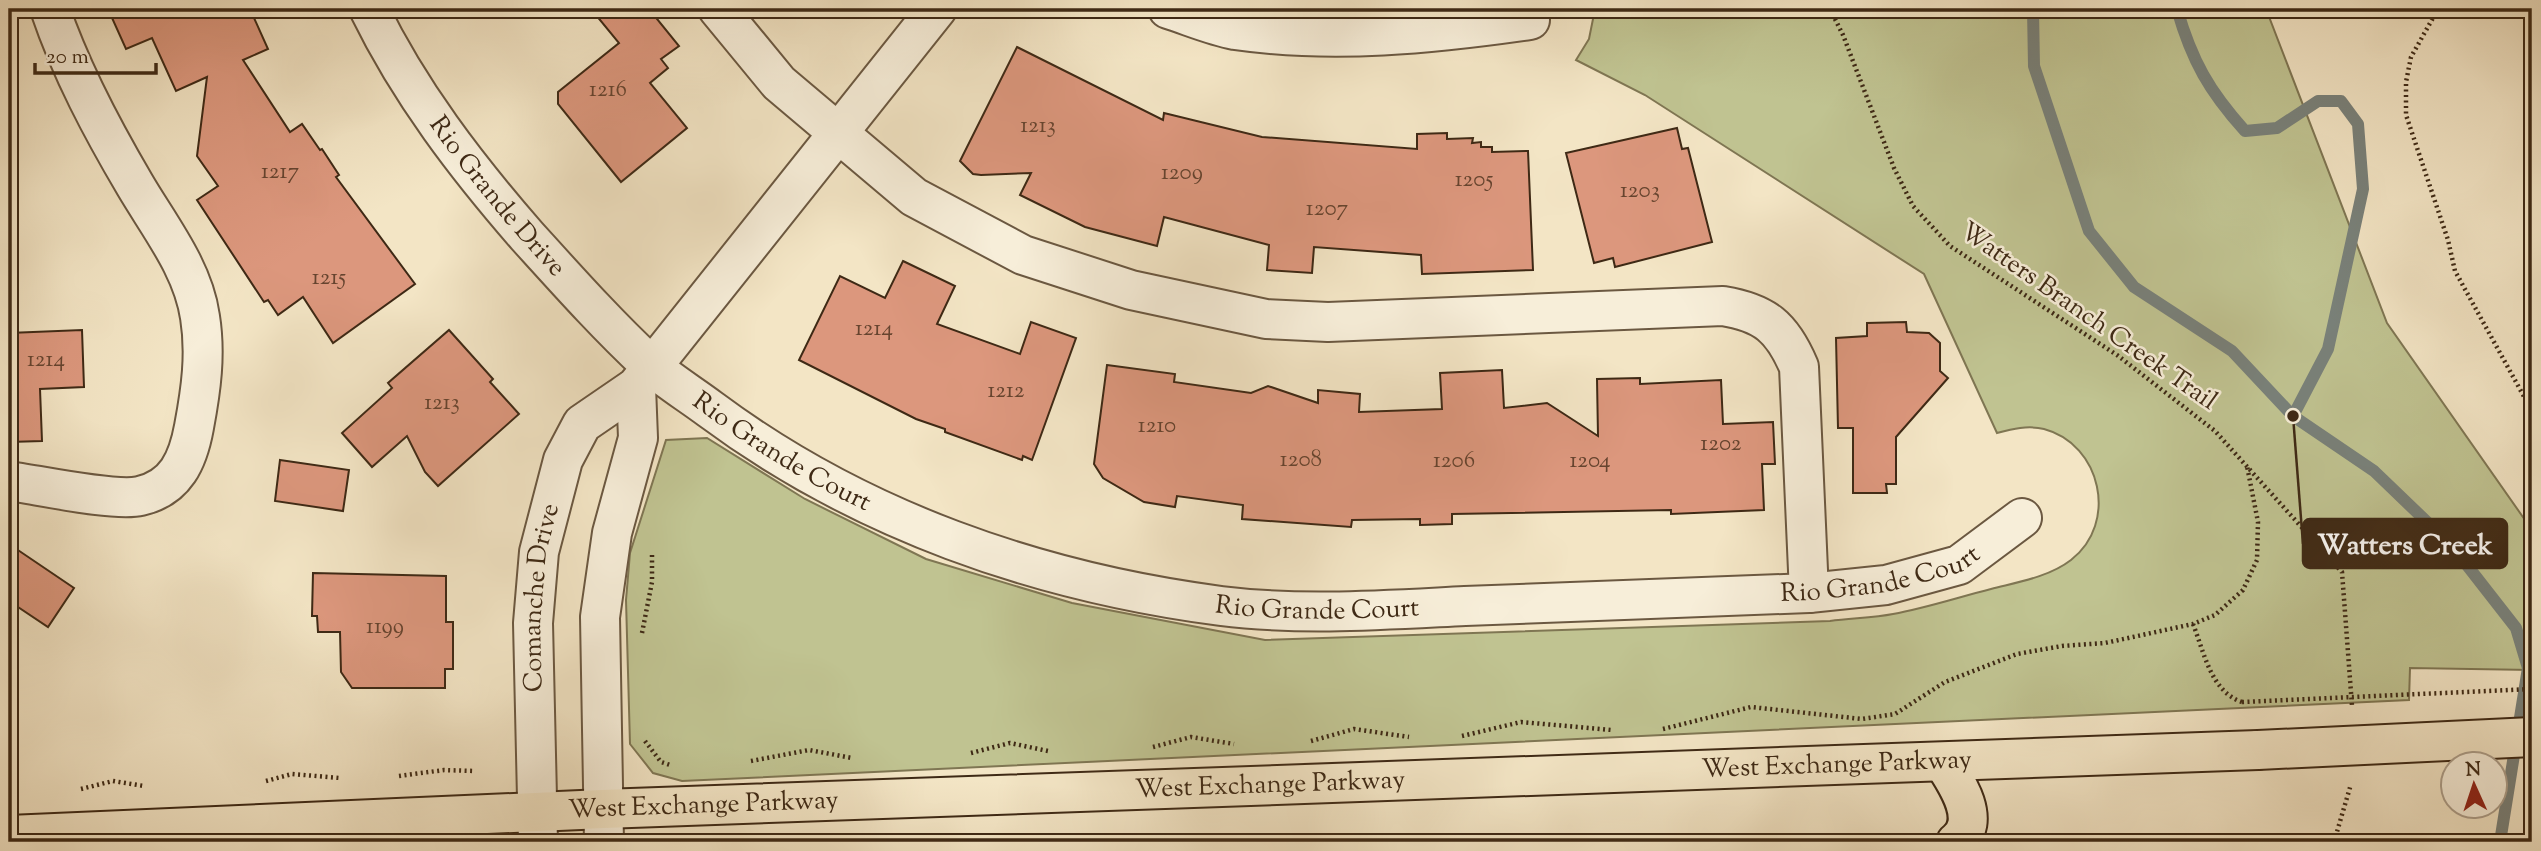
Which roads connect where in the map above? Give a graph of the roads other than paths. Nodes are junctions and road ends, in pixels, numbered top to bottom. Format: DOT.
graph roads {
  1 [pos="50,9"];
  2 [pos="369,9"];
  3 [pos="718,9"];
  4 [pos="937,9"];
  5 [pos="1168,9"];
  6 [pos="1530,20"];
  7 [pos="838,132"];
  8 [pos="643,376"];
  9 [pos="9,481"];
  10 [pos="2022,518"];
  11 [pos="1809,593"];
  12 [pos="2532,737"];
  13 [pos="1943,761"];
  14 [pos="603,826"];
  15 [pos="538,827"];
  16 [pos="9,835"];
  17 [pos="1956,842"];
  1 -- 9 [label="street"];
  2 -- 8 [label="street, Rio Grande Drive"];
  3 -- 7 [label="street"];
  4 -- 7 [label="street, Comanche Drive"];
  5 -- 6 [label="street"];
  7 -- 8 [label="street, Comanche Drive"];
  7 -- 11 [label="street"];
  8 -- 11 [label="street, Rio Grande Court"];
  8 -- 14 [label="street"];
  8 -- 15 [label="street, Comanche Drive"];
  10 -- 11 [label="street, Rio Grande Court"];
  12 -- 13 [label="main road, West Exchange Parkway, bridge"];
  13 -- 14 [label="main road, West Exchange Parkway"];
  13 -- 17 [label="main road"];
  14 -- 15 [label="main road, West Exchange Parkway"];
  15 -- 16 [label="main road, West Exchange Parkway"];
}
